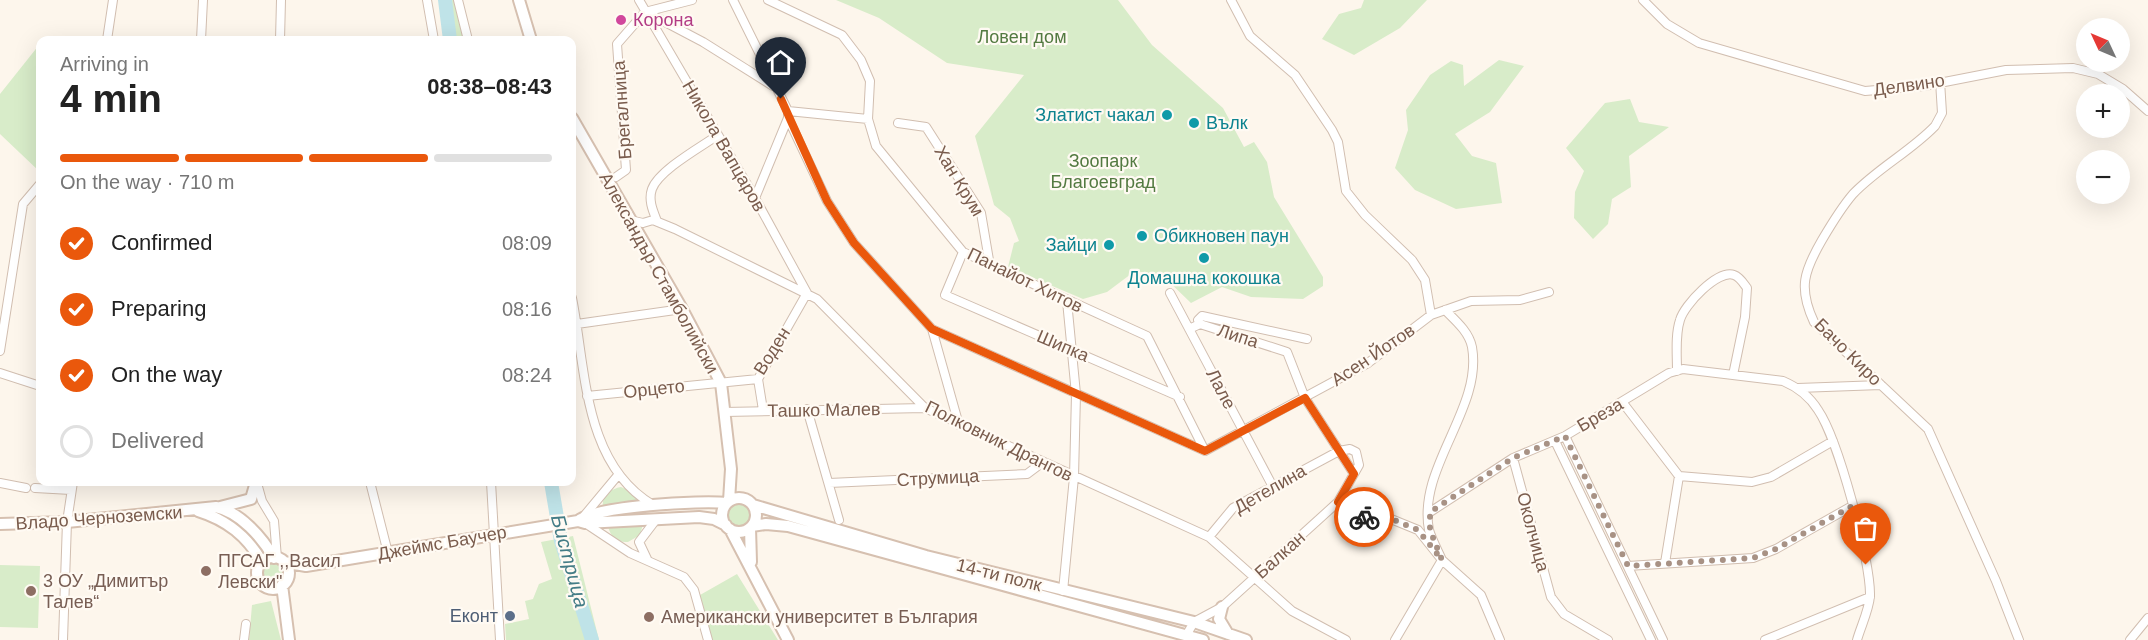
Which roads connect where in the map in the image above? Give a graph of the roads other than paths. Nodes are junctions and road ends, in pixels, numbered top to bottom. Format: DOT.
graph roads {
  1 [pos="113,0"];
  2 [pos="202,0"];
  3 [pos="281,0"];
  4 [pos="427,0"];
  5 [pos="458,0"];
  6 [pos="519,0"];
  7 [pos="639,0"];
  8 [pos="692,0"];
  9 [pos="733,0"];
  10 [pos="768,0"];
  11 [pos="1231,0"];
  12 [pos="1644,0"];
  13 [pos="645,12"];
  14 [pos="108,36"];
  15 [pos="201,36"];
  16 [pos="280,36"];
  17 [pos="433,36"];
  18 [pos="467,36"];
  19 [pos="530,36"];
  20 [pos="1940,81"];
  21 [pos="775,87"];
  22 [pos="2148,111"];
  23 [pos="788,114"];
  24 [pos="868,118"];
  25 [pos="898,123"];
  26 [pos="576,125"];
  27 [pos="718,135"];
  28 [pos="616,177"];
  29 [pos="36,188"];
  30 [pos="755,198"];
  31 [pos="630,220"];
  32 [pos="657,221"];
  33 [pos="963,252"];
  34 [pos="990,266"];
  35 [pos="1549,292"];
  36 [pos="807,293"];
  37 [pos="1170,294"];
  38 [pos="1067,301"];
  39 [pos="682,309"];
  40 [pos="1445,310"];
  41 [pos="1431,315"];
  42 [pos="576,319"];
  43 [pos="577,324"];
  44 [pos="1200,324"];
  45 [pos="932,329"];
  46 [pos="1189,329"];
  47 [pos="1307,339"];
  48 [pos="1071,350"];
  49 [pos="0,351"];
  50 [pos="1677,370"];
  51 [pos="0,374"];
  52 [pos="1733,375"];
  53 [pos="758,379"];
  54 [pos="721,382"];
  55 [pos="36,385"];
  56 [pos="1881,385"];
  57 [pos="1798,388"];
  58 [pos="1076,393"];
  59 [pos="588,396"];
  60 [pos="1180,397"];
  61 [pos="1305,398"];
  62 [pos="1623,403"];
  63 [pos="925,408"];
  64 [pos="807,409"];
  65 [pos="763,410"];
  66 [pos="724,412"];
  67 [pos="958,425"];
  68 [pos="1244,431"];
  69 [pos="1565,436"];
  70 [pos="1555,441"];
  71 [pos="1833,441"];
  72 [pos="1205,451"];
  73 [pos="1339,451"];
  74 [pos="1513,458"];
  75 [pos="1043,462"];
  76 [pos="731,469"];
  77 [pos="619,474"];
  78 [pos="1354,474"];
  79 [pos="1679,476"];
  80 [pos="1074,477"];
  81 [pos="0,483"];
  82 [pos="829,483"];
  83 [pos="1272,485"];
  84 [pos="72,486"];
  85 [pos="255,486"];
  86 [pos="257,486"];
  87 [pos="371,486"];
  88 [pos="491,486"];
  89 [pos="604,491"];
  90 [pos="635,491"];
  91 [pos="728,502"];
  92 [pos="749,502"];
  93 [pos="1338,502"];
  94 [pos="654,506"];
  95 [pos="1852,506"];
  96 [pos="216,507"];
  97 [pos="198,511"];
  98 [pos="1430,512"];
  99 [pos="602,517"];
  100 [pos="582,520"];
  101 [pos="839,520"];
  102 [pos="655,521"];
  103 [pos="67,522"];
  104 [pos="0,525"];
  105 [pos="728,527"];
  106 [pos="751,527"];
  107 [pos="493,534"];
  108 [pos="1209,537"];
  109 [pos="640,539"];
  110 [pos="616,544"];
  111 [pos="387,553"];
  112 [pos="278,559"];
  113 [pos="1442,560"];
  114 [pos="262,562"];
  115 [pos="650,562"];
  116 [pos="1665,563"];
  117 [pos="306,566"];
  118 [pos="1628,566"];
  119 [pos="754,577"];
  120 [pos="1254,578"];
  121 [pos="285,582"];
  122 [pos="270,589"];
  123 [pos="1063,591"];
  124 [pos="1870,597"];
  125 [pos="1222,607"];
  126 [pos="284,615"];
  127 [pos="2148,618"];
  128 [pos="1194,622"];
  129 [pos="246,624"];
  130 [pos="1188,634"];
  131 [pos="1228,634"];
  132 [pos="63,640"];
  133 [pos="244,640"];
  134 [pos="289,640"];
  135 [pos="500,640"];
  136 [pos="708,640"];
  137 [pos="788,640"];
  138 [pos="1203,640"];
  139 [pos="1246,640"];
  140 [pos="1347,640"];
  141 [pos="1395,640"];
  142 [pos="1500,640"];
  143 [pos="1608,640"];
  144 [pos="1651,640"];
  145 [pos="1663,640"];
  146 [pos="1765,640"];
  147 [pos="1857,640"];
  148 [pos="2019,640"];
  149 [pos="2130,640"];
  1 -- 14 [label="street"];
  2 -- 15 [label="street"];
  3 -- 16 [label="street"];
  4 -- 17 [label="street"];
  5 -- 18 [label="street"];
  6 -- 19 [label="street"];
  7 -- 13 [label="street, Никола Вапцаров"];
  8 -- 13 [label="street"];
  9 -- 21 [label="street"];
  10 -- 24 [label="street, Панайот Хитов"];
  11 -- 41 [label="street"];
  12 -- 20 [label="street, Делвино"];
  13 -- 21 [label="street"];
  13 -- 27 [label="street, Никола Вапцаров"];
  13 -- 28 [label="street, Брегалница"];
  20 -- 22 [label="street, Делвино"];
  20 -- 56 [label="street, Бачо Киро"];
  21 -- 23 [label="street"];
  23 -- 24 [label="street"];
  23 -- 30 [label="street"];
  23 -- 45 [label="street"];
  24 -- 33 [label="street, Панайот Хитов"];
  25 -- 34 [label="street, Хан Крум"];
  26 -- 31 [label="street, Александър Стамболийски"];
  27 -- 30 [label="street, Никола Вапцаров"];
  27 -- 32 [label="street"];
  29 -- 49 [label="street"];
  30 -- 36 [label="street, Никола Вапцаров"];
  31 -- 32 [label="street, Полковник Дрангов"];
  31 -- 39 [label="street, Александър Стамболийски"];
  32 -- 36 [label="street, Полковник Дрангов"];
  33 -- 34 [label="street, Панайот Хитов"];
  33 -- 48 [label="street, Шипка"];
  34 -- 38 [label="street, Панайот Хитов"];
  35 -- 40 [label="street, Асен Йотов"];
  36 -- 53 [label="street, Воден"];
  36 -- 63 [label="street, Полковник Дрангов"];
  37 -- 46 [label="street, Лале"];
  38 -- 48 [label="street"];
  38 -- 60 [label="street, Панайот Хитов"];
  39 -- 43 [label="street"];
  39 -- 54 [label="street, Александър Стамболийски"];
  40 -- 41 [label="street, Асен Йотов"];
  40 -- 98 [label="street"];
  41 -- 61 [label="street, Асен Йотов"];
  42 -- 43 [label="street"];
  43 -- 59 [label="street"];
  44 -- 46 [label="street, Липа"];
  44 -- 47 [label="street"];
  44 -- 61 [label="street, Липа"];
  45 -- 58 [label="street"];
  45 -- 67 [label="street"];
  46 -- 68 [label="street, Лале"];
  48 -- 58 [label="street"];
  48 -- 60 [label="street, Шипка"];
  50 -- 52 [label="street"];
  50 -- 52 [label="street"];
  50 -- 62 [label="street, Бреза"];
  51 -- 55 [label="street"];
  52 -- 57 [label="street"];
  53 -- 54 [label="street, Воден"];
  53 -- 65 [label="street"];
  54 -- 59 [label="street, Орцето"];
  54 -- 66 [label="street, Александър Стамболийски"];
  56 -- 57 [label="street"];
  56 -- 148 [label="street, Бачо Киро"];
  57 -- 71 [label="street"];
  58 -- 72 [label="street"];
  58 -- 80 [label="street"];
  59 -- 77 [label="street"];
  60 -- 72 [label="street, Панайот Хитов"];
  61 -- 68 [label="street, Асен Йотов"];
  61 -- 73 [label="street"];
  62 -- 69 [label="street, Бреза"];
  62 -- 79 [label="street"];
  63 -- 64 [label="street, Ташко Малев"];
  63 -- 67 [label="street, Полковник Дрангов"];
  64 -- 65 [label="street, Ташко Малев"];
  64 -- 82 [label="street"];
  65 -- 66 [label="street, Ташко Малев"];
  66 -- 76 [label="street, Александър Стамболийски"];
  67 -- 75 [label="street, Полковник Дрангов"];
  68 -- 72 [label="street, Асен Йотов"];
  68 -- 83 [label="street, Лале"];
  69 -- 70 [label="street, Бреза"];
  69 -- 118 [label="street"];
  70 -- 74 [label="street, Бреза"];
  70 -- 144 [label="street"];
  71 -- 79 [label="street"];
  71 -- 95 [label="street"];
  73 -- 78 [label="street"];
  73 -- 78 [label="street"];
  73 -- 83 [label="street, Детелина"];
  74 -- 98 [label="street, Бреза"];
  74 -- 143 [label="street, Околчица"];
  75 -- 80 [label="street, Полковник Дрангов"];
  75 -- 82 [label="street, Струмица"];
  76 -- 91 [label="street, Александър Стамболийски"];
  76 -- 92 [label="street, Александър Стамболийски"];
  77 -- 89 [label="street"];
  77 -- 90 [label="street"];
  78 -- 93 [label="street, Балкан"];
  79 -- 116 [label="street"];
  80 -- 108 [label="street, Полковник Дрангов"];
  80 -- 123 [label="street"];
  81 -- 84 [label="street"];
  82 -- 101 [label="street"];
  83 -- 108 [label="street, Детелина"];
  84 -- 103 [label="street"];
  85 -- 96 [label="street, Владо Черноземски"];
  86 -- 112 [label="street"];
  87 -- 111 [label="street"];
  88 -- 107 [label="street"];
  89 -- 90 [label="street"];
  89 -- 99 [label="street"];
  89 -- 100 [label="street"];
  90 -- 94 [label="street"];
  91 -- 92 [label="street"];
  91 -- 94 [label="street, Джеймс Баучер"];
  91 -- 105 [label="street"];
  92 -- 106 [label="street"];
  92 -- 123 [label="street, 14-ти полк"];
  93 -- 113 [label="street"];
  93 -- 120 [label="street, Балкан"];
  94 -- 99 [label="street, Джеймс Баучер"];
  95 -- 116 [label="street"];
  95 -- 124 [label="street"];
  96 -- 97 [label="street, Владо Черноземски"];
  96 -- 112 [label="street"];
  97 -- 103 [label="street, Владо Черноземски"];
  97 -- 114 [label="street"];
  98 -- 113 [label="street"];
  99 -- 100 [label="street, Джеймс Баучер"];
  99 -- 102 [label="street, Джеймс Баучер"];
  99 -- 110 [label="street"];
  100 -- 107 [label="street, Джеймс Баучер"];
  100 -- 110 [label="street"];
  102 -- 105 [label="street, Джеймс Баучер"];
  102 -- 109 [label="street"];
  103 -- 104 [label="street, Владо Черноземски"];
  103 -- 132 [label="street"];
  105 -- 106 [label="street"];
  105 -- 119 [label="street"];
  106 -- 119 [label="street"];
  106 -- 130 [label="street, 14-ти полк"];
  107 -- 111 [label="street, Джеймс Баучер"];
  107 -- 135 [label="street"];
  108 -- 120 [label="street, Полковник Дрангов"];
  109 -- 110 [label="street"];
  109 -- 115 [label="street"];
  110 -- 115 [label="street"];
  111 -- 117 [label="street, Джеймс Баучер"];
  112 -- 114 [label="street"];
  112 -- 117 [label="street"];
  112 -- 121 [label="street"];
  113 -- 141 [label="street"];
  113 -- 142 [label="street"];
  114 -- 122 [label="street"];
  115 -- 136 [label="street"];
  116 -- 118 [label="street"];
  117 -- 121 [label="street"];
  118 -- 145 [label="street"];
  119 -- 137 [label="street"];
  120 -- 125 [label="street, Балкан"];
  120 -- 140 [label="street, Полковник Дрангов"];
  121 -- 122 [label="street"];
  121 -- 126 [label="street"];
  122 -- 126 [label="street"];
  123 -- 128 [label="street, 14-ти полк"];
  124 -- 146 [label="street"];
  124 -- 147 [label="street"];
  125 -- 128 [label="street, Балкан"];
  125 -- 131 [label="street"];
  126 -- 134 [label="street"];
  127 -- 149 [label="street"];
  128 -- 130 [label="street"];
  128 -- 131 [label="street, 14-ти полк"];
  129 -- 133 [label="street"];
  130 -- 138 [label="street, 14-ти полк"];
  131 -- 139 [label="street, 14-ти полк"];
}
